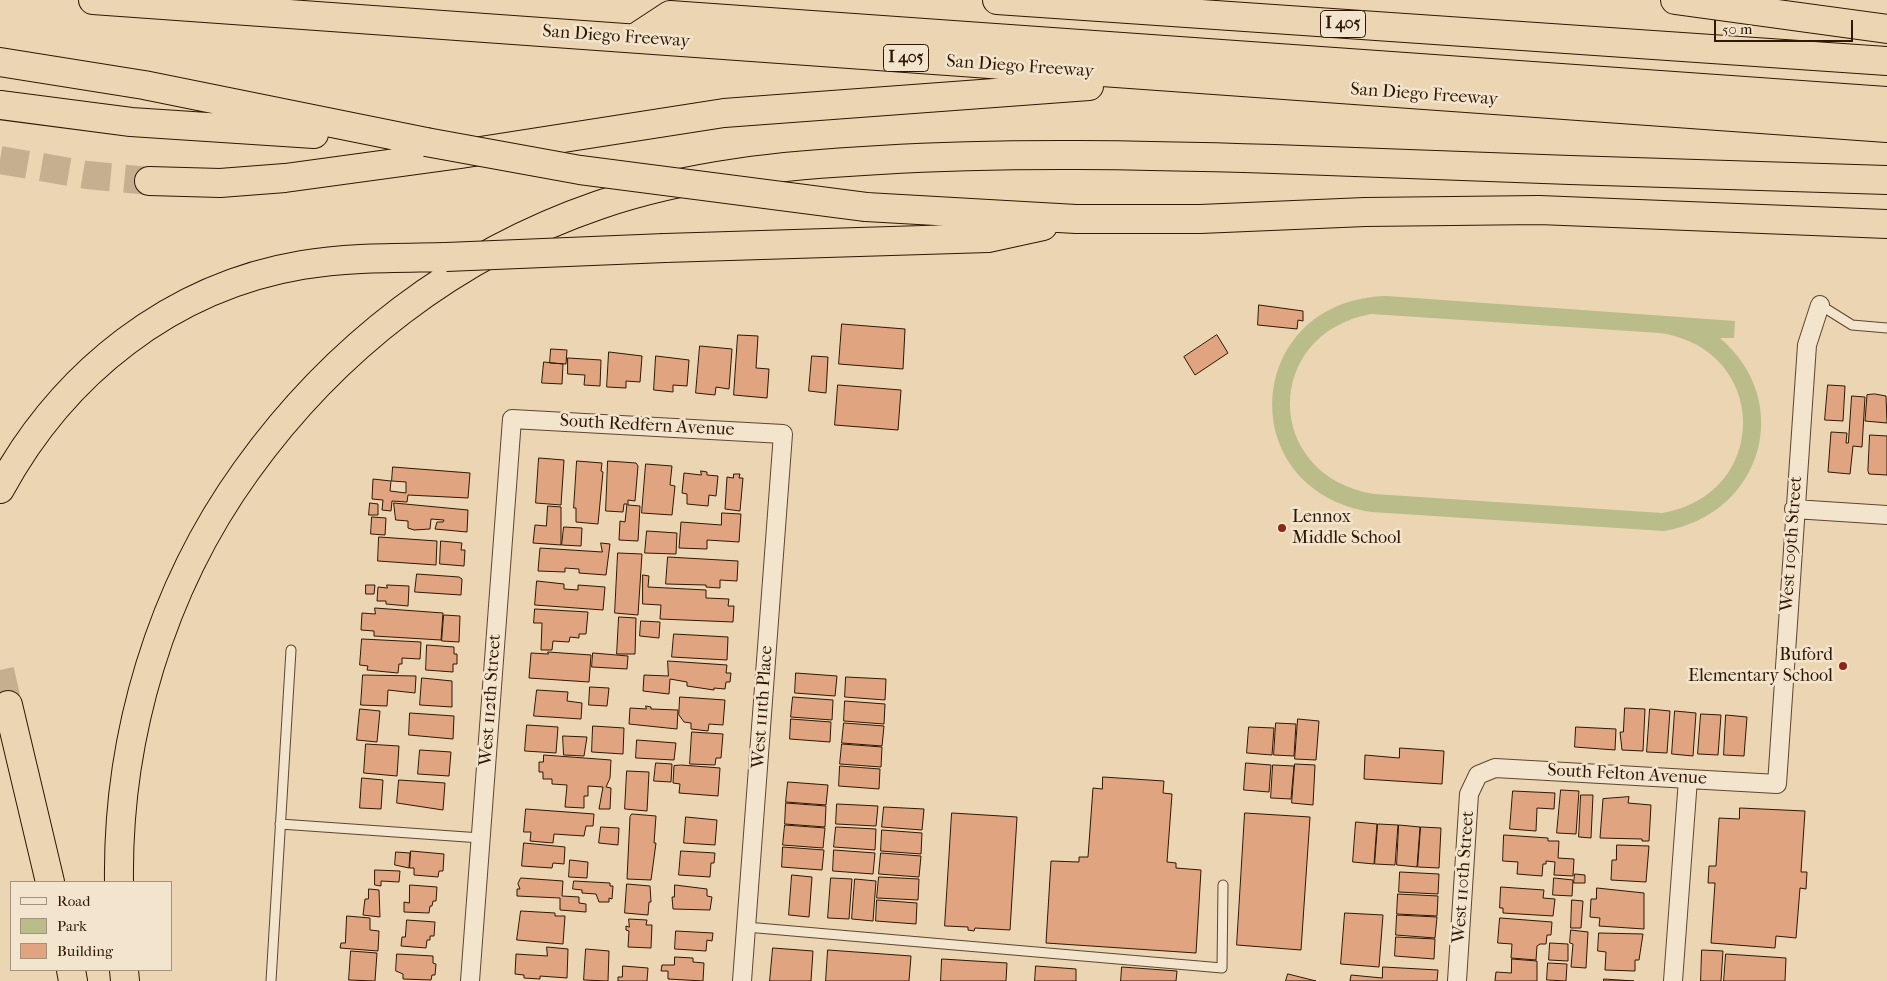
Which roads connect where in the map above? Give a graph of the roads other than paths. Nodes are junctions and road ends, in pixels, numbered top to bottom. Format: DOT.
graph roads {
  1 [pos="93,0"];
  2 [pos="997,0"];
  3 [pos="1675,0"];
  4 [pos="1887,29"];
  5 [pos="635,38"];
  6 [pos="1689,48"];
  7 [pos="0,62"];
  8 [pos="1887,62"];
  9 [pos="1176,78"];
  10 [pos="1887,87"];
  11 [pos="1887,102"];
  12 [pos="0,105"];
  13 [pos="1887,128"];
  14 [pos="426,142"];
  15 [pos="1887,180"];
  16 [pos="149,181"];
  17 [pos="1076,219"];
  18 [pos="1887,224"];
  19 [pos="1820,306"];
  20 [pos="1887,328"];
  21 [pos="512,419"];
  22 [pos="783,434"];
  23 [pos="0,489"];
  24 [pos="1794,509"];
  25 [pos="1887,515"];
  26 [pos="291,650"];
  27 [pos="8,705"];
  28 [pos="1478,776"];
  29 [pos="1688,779"];
  30 [pos="1777,784"];
  31 [pos="280,824"];
  32 [pos="481,838"];
  33 [pos="50,881"];
  34 [pos="119,881"];
  35 [pos="1223,885"];
  36 [pos="746,926"];
  37 [pos="271,981"];
  38 [pos="470,981"];
  39 [pos="742,981"];
  40 [pos="1457,981"];
  41 [pos="1673,981"];
  1 -- 5 [label="highway, San Diego Freeway / I 405"];
  2 -- 6 [label="highway, I 405"];
  3 -- 4 [label="highway"];
  5 -- 9 [label="highway, San Diego Freeway / I 405"];
  5 -- 11 [label="highway"];
  6 -- 8 [label="highway, I 405"];
  6 -- 10 [label="highway"];
  7 -- 14 [label="highway"];
  9 -- 13 [label="highway, San Diego Freeway / I 405"];
  9 -- 16 [label="highway"];
  12 -- 14 [label="highway"];
  14 -- 17 [label="highway, bridge"];
  15 -- 34 [label="highway"];
  17 -- 18 [label="highway"];
  17 -- 23 [label="highway, bridge"];
  19 -- 20 [label="lane"];
  19 -- 24 [label="street, West 109th Street"];
  21 -- 22 [label="street, South Redfern Avenue"];
  21 -- 32 [label="street, West 112th Street"];
  22 -- 36 [label="street, West 111th Place"];
  24 -- 25 [label="street"];
  24 -- 30 [label="street, West 109th Street"];
  26 -- 31 [label="lane"];
  27 -- 33 [label="highway"];
  28 -- 29 [label="street, South Felton Avenue"];
  28 -- 40 [label="street, West 110th Street"];
  29 -- 30 [label="street, South Felton Avenue"];
  29 -- 41 [label="street"];
  31 -- 32 [label="lane"];
  31 -- 37 [label="lane"];
  32 -- 38 [label="street, West 112th Street"];
  35 -- 36 [label="lane"];
  36 -- 39 [label="street, West 111th Place"];
}
